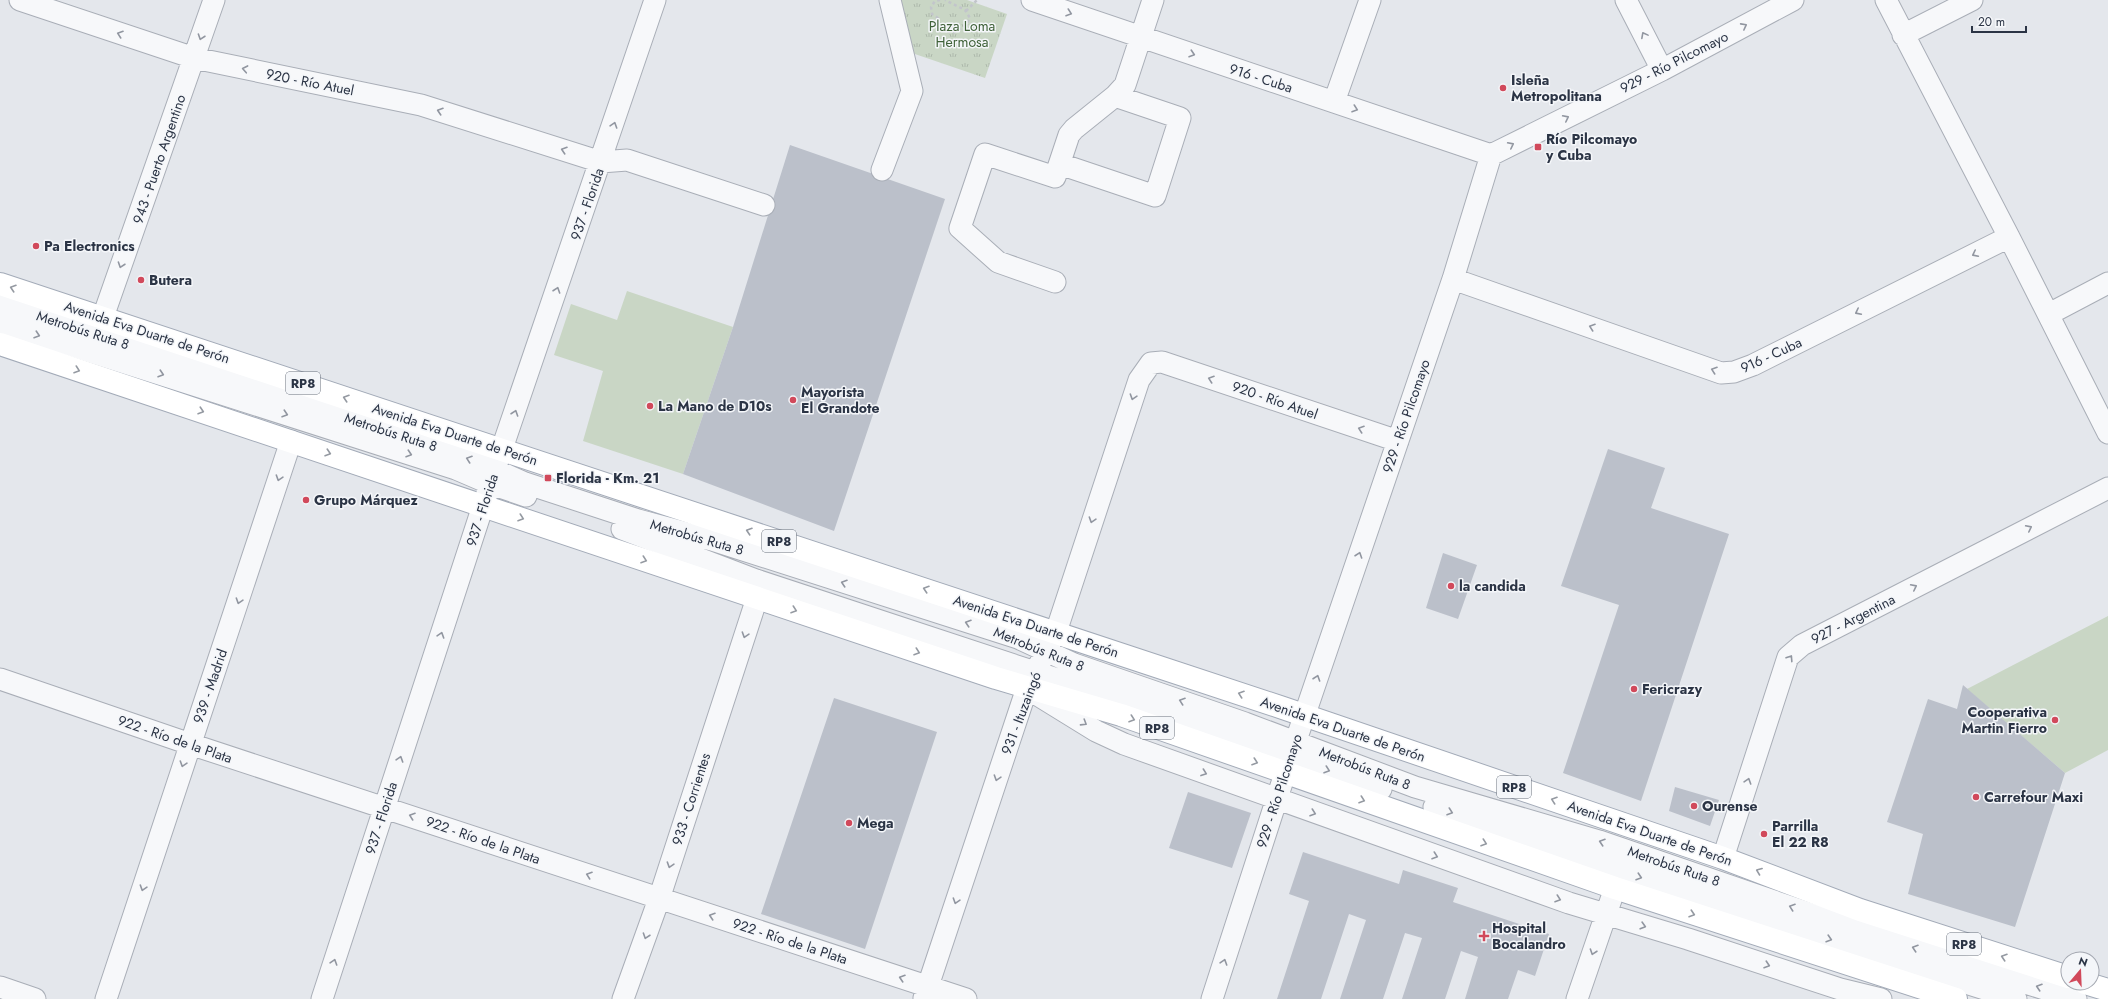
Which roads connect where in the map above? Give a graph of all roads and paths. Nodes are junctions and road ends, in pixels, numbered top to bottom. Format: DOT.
graph roads {
  1 [pos="20,0"];
  2 [pos="214,0"];
  3 [pos="655,0"];
  4 [pos="890,0"];
  5 [pos="940,0"];
  6 [pos="945,0"];
  7 [pos="977,0"];
  8 [pos="1032,0"];
  9 [pos="1152,0"];
  10 [pos="1370,0"];
  11 [pos="1626,0"];
  12 [pos="1793,0"];
  13 [pos="1886,0"];
  14 [pos="1972,0"];
  15 [pos="966,11"];
  16 [pos="1903,35"];
  17 [pos="1140,37"];
  18 [pos="194,58"];
  19 [pos="1662,70"];
  20 [pos="1115,96"];
  21 [pos="1334,102"];
  22 [pos="1491,155"];
  23 [pos="601,162"];
  24 [pos="1060,164"];
  25 [pos="882,170"];
  26 [pos="764,205"];
  27 [pos="2009,237"];
  28 [pos="1453,279"];
  29 [pos="1055,282"];
  30 [pos="2108,283"];
  31 [pos="0,284"];
  32 [pos="0,304"];
  33 [pos="2049,314"];
  34 [pos="103,317"];
  35 [pos="0,323"];
  36 [pos="0,344"];
  37 [pos="1151,363"];
  38 [pos="2108,433"];
  39 [pos="291,440"];
  40 [pos="1398,441"];
  41 [pos="496,468"];
  42 [pos="2108,488"];
  43 [pos="484,505"];
  44 [pos="757,598"];
  45 [pos="1051,642"];
  46 [pos="1141,672"];
  47 [pos="1182,674"];
  48 [pos="0,679"];
  49 [pos="1031,680"];
  50 [pos="1304,715"];
  51 [pos="1245,723"];
  52 [pos="190,744"];
  53 [pos="1290,757"];
  54 [pos="1276,799"];
  55 [pos="384,807"];
  56 [pos="1723,858"];
  57 [pos="1615,888"];
  58 [pos="659,899"];
  59 [pos="1606,915"];
  60 [pos="1855,938"];
  61 [pos="2060,976"];
  62 [pos="0,987"];
  63 [pos="926,992"];
  64 [pos="1839,994"];
  65 [pos="35,999"];
  66 [pos="106,999"];
  67 [pos="322,999"];
  68 [pos="623,999"];
  69 [pos="966,999"];
  70 [pos="1212,999"];
  71 [pos="1577,999"];
  72 [pos="1881,999"];
  73 [pos="1956,999"];
  74 [pos="2016,999"];
  75 [pos="2076,999"];
  18 -- 1 [label="street, 920 - Río Atuel, one-way"];
  2 -- 18 [label="street, 943 - Puerto Argentino, one-way"];
  23 -- 3 [label="street, 937 - Florida, one-way"];
  4 -- 25 [label="street"];
  5 -- 15 [label="path"];
  6 -- 15 [label="path"];
  7 -- 15 [label="path"];
  8 -- 17 [label="street, 916 - Cuba, one-way"];
  9 -- 17 [label="street"];
  10 -- 21 [label="street"];
  19 -- 11 [label="street, one-way"];
  19 -- 12 [label="street, 929 - Río Pilcomayo, one-way"];
  13 -- 16 [label="street"];
  14 -- 16 [label="street"];
  16 -- 27 [label="street"];
  17 -- 20 [label="street"];
  17 -- 21 [label="street, 916 - Cuba, one-way"];
  23 -- 18 [label="street, 920 - Río Atuel, one-way"];
  18 -- 34 [label="street, 943 - Puerto Argentino, one-way"];
  22 -- 19 [label="street, 929 - Río Pilcomayo, one-way"];
  20 -- 24 [label="street"];
  20 -- 24 [label="street"];
  21 -- 22 [label="street, 916 - Cuba, one-way"];
  22 -- 28 [label="street, 929 - Río Pilcomayo"];
  23 -- 26 [label="street"];
  41 -- 23 [label="street, 937 - Florida, one-way"];
  24 -- 29 [label="street"];
  27 -- 28 [label="street, 916 - Cuba, one-way"];
  27 -- 33 [label="street"];
  28 -- 40 [label="street, 929 - Río Pilcomayo"];
  30 -- 33 [label="street"];
  34 -- 31 [label="main road, Avenida Eva Duarte de Perón / RP8, one-way"];
  41 -- 32 [label="street, Metrobús Ruta 8, one-way"];
  33 -- 38 [label="street"];
  41 -- 34 [label="main road, Avenida Eva Duarte de Perón / RP8, one-way"];
  35 -- 41 [label="street, Metrobús Ruta 8, one-way"];
  36 -- 39 [label="main road, Avenida Eva Duarte de Perón / RP8, one-way"];
  40 -- 37 [label="street, 920 - Río Atuel, one-way"];
  37 -- 45 [label="street, 931 - Ituzaingó, one-way"];
  39 -- 43 [label="main road, Avenida Eva Duarte de Perón / RP8, one-way"];
  39 -- 52 [label="street, 939 - Madrid, one-way"];
  50 -- 40 [label="street, 929 - Río Pilcomayo, one-way"];
  41 -- 43 [label="street, 937 - Florida"];
  45 -- 41 [label="main road, Avenida Eva Duarte de Perón / RP8, one-way"];
  41 -- 49 [label="street, Metrobús Ruta 8"];
  56 -- 42 [label="street, 927 - Argentina, one-way"];
  43 -- 44 [label="main road, Avenida Eva Duarte de Perón / RP8, one-way"];
  55 -- 43 [label="street, 937 - Florida, one-way"];
  44 -- 49 [label="main road, Avenida Eva Duarte de Perón / RP8, one-way"];
  44 -- 58 [label="street, 933 - Corrientes, one-way"];
  45 -- 46 [label="main road"];
  45 -- 47 [label="main road, Avenida Eva Duarte de Perón / RP8"];
  45 -- 49 [label="street, 931 - Ituzaingó"];
  51 -- 45 [label="street, Metrobús Ruta 8, one-way"];
  46 -- 47 [label="main road"];
  46 -- 51 [label="street"];
  50 -- 47 [label="main road, Avenida Eva Duarte de Perón / RP8, one-way"];
  48 -- 52 [label="street, 922 - Río de la Plata"];
  49 -- 53 [label="main road, Avenida Eva Duarte de Perón / RP8, one-way"];
  49 -- 54 [label="street, Avenida Eva Duarte de Perón, one-way"];
  49 -- 63 [label="street, 931 - Ituzaingó, one-way"];
  50 -- 53 [label="street, 929 - Río Pilcomayo"];
  56 -- 50 [label="main road, Avenida Eva Duarte de Perón / RP8, one-way"];
  51 -- 53 [label="street, Metrobús Ruta 8"];
  52 -- 55 [label="street, 922 - Río de la Plata"];
  52 -- 66 [label="street, 939 - Madrid, one-way"];
  53 -- 54 [label="street, 929 - Río Pilcomayo"];
  53 -- 57 [label="main road, Avenida Eva Duarte de Perón / RP8, one-way"];
  53 -- 60 [label="street, Metrobús Ruta 8"];
  54 -- 59 [label="street, Avenida Eva Duarte de Perón, one-way"];
  70 -- 54 [label="street, 929 - Río Pilcomayo, one-way"];
  58 -- 55 [label="street, 922 - Río de la Plata, one-way"];
  67 -- 55 [label="street, 937 - Florida, one-way"];
  60 -- 56 [label="main road, Avenida Eva Duarte de Perón / RP8, one-way"];
  57 -- 59 [label="street"];
  57 -- 60 [label="main road, Avenida Eva Duarte de Perón / RP8, one-way"];
  63 -- 58 [label="street, 922 - Río de la Plata, one-way"];
  58 -- 68 [label="street, 933 - Corrientes, one-way"];
  59 -- 64 [label="street, Avenida Eva Duarte de Perón, one-way"];
  59 -- 71 [label="street, one-way"];
  61 -- 60 [label="main road, Avenida Eva Duarte de Perón / RP8, one-way"];
  60 -- 64 [label="street"];
  60 -- 73 [label="main road, Avenida Eva Duarte de Perón / RP8"];
  60 -- 74 [label="street, Metrobús Ruta 8"];
  75 -- 60 [label="street, Metrobús Ruta 8, one-way"];
  62 -- 65 [label="street"];
  63 -- 69 [label="street, 922 - Río de la Plata"];
  64 -- 72 [label="street, Avenida Eva Duarte de Perón"];
}
